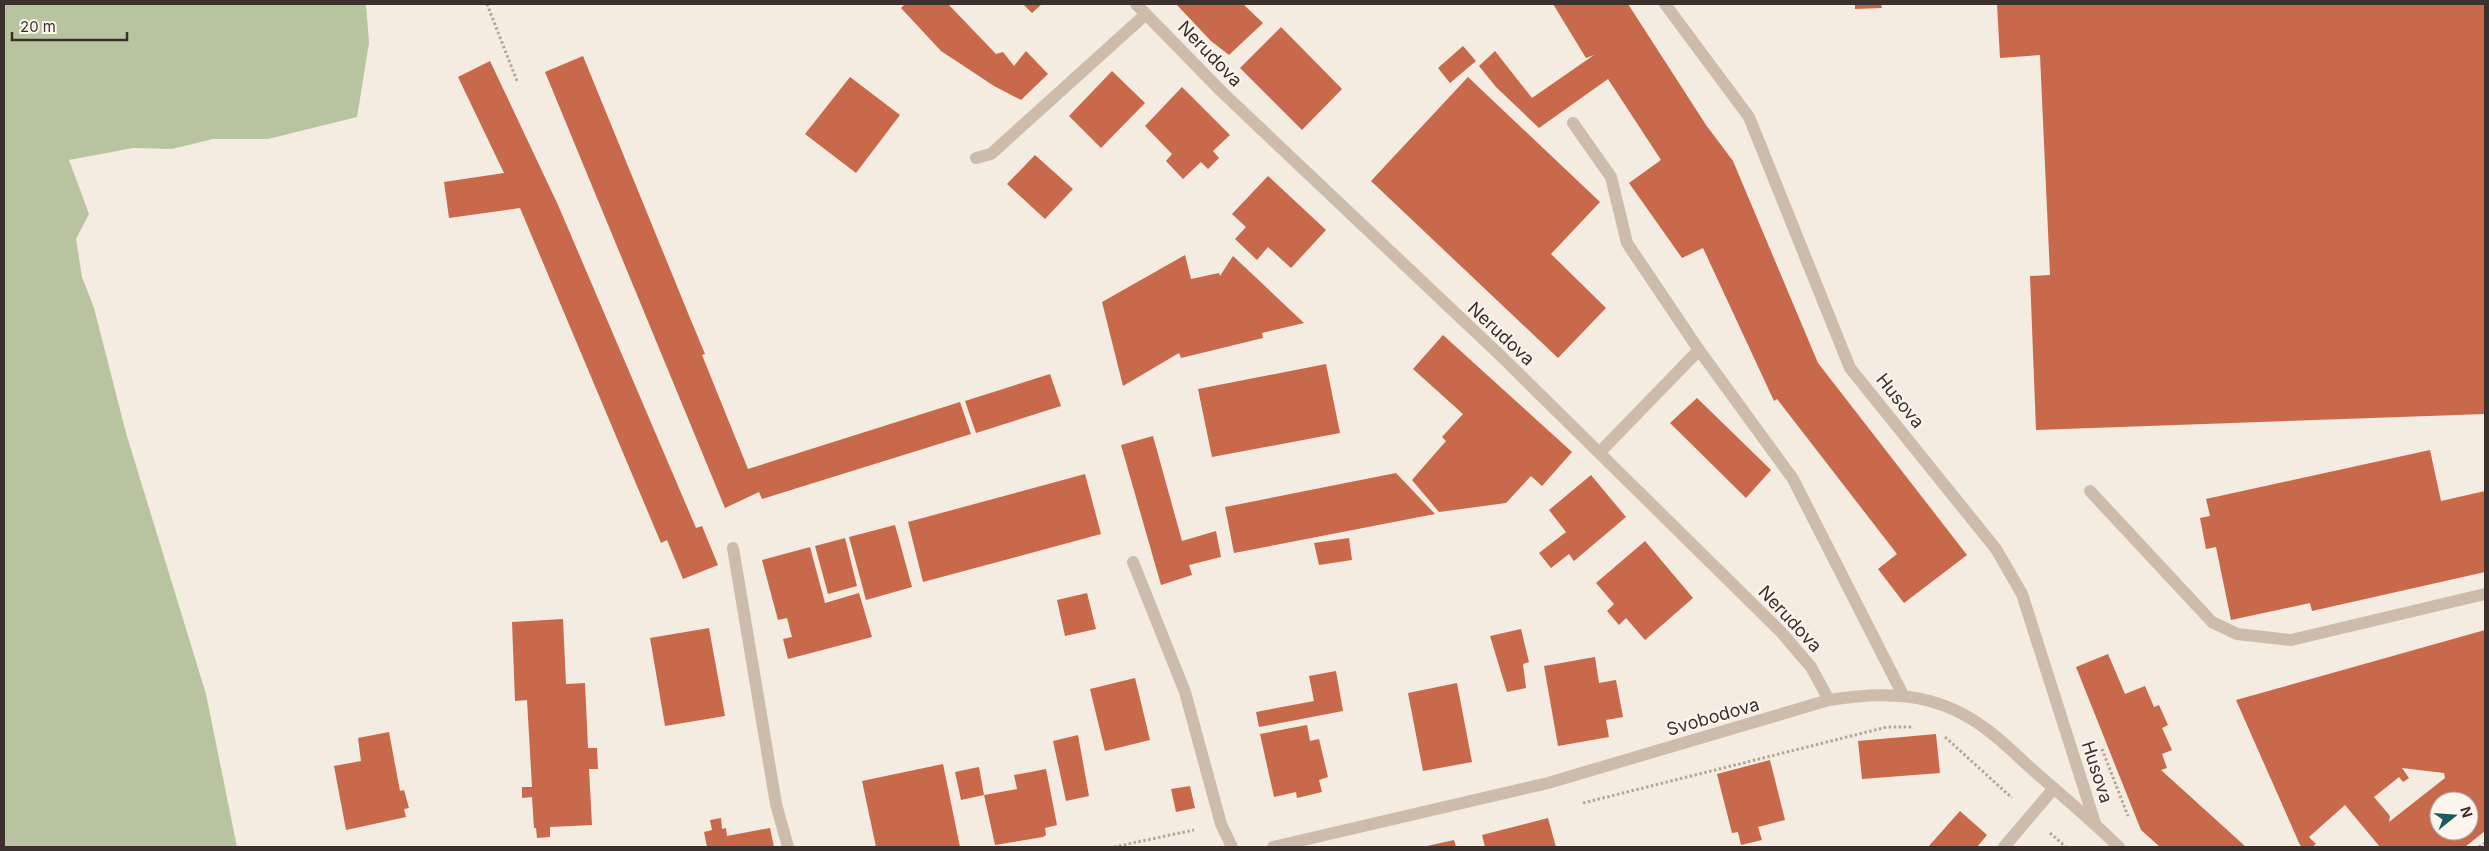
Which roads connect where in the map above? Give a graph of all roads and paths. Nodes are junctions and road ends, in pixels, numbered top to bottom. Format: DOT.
graph roads {
  1 [pos="487,4"];
  2 [pos="1136,4"];
  3 [pos="1665,4"];
  4 [pos="1146,14"];
  5 [pos="516,81"];
  6 [pos="1573,123"];
  7 [pos="976,158"];
  8 [pos="1699,350"];
  9 [pos="1600,453"];
  10 [pos="2090,491"];
  11 [pos="733,548"];
  12 [pos="1133,562"];
  13 [pos="2485,594"];
  14 [pos="1903,695"];
  15 [pos="1829,700"];
  16 [pos="1915,727"];
  17 [pos="1941,733"];
  18 [pos="2099,742"];
  19 [pos="2054,788"];
  20 [pos="2014,800"];
  21 [pos="1582,803"];
  22 [pos="2131,822"];
  23 [pos="2095,823"];
  24 [pos="1221,824"];
  25 [pos="2044,827"];
  26 [pos="2485,843"];
  27 [pos="788,847"];
  28 [pos="1114,847"];
  29 [pos="1232,847"];
  30 [pos="1273,847"];
  31 [pos="2004,847"];
  32 [pos="2066,847"];
  33 [pos="2120,847"];
  34 [pos="2480,847"];
  1 -- 5 [label="path"];
  2 -- 4 [label="street, Nerudova"];
  3 -- 23 [label="street, Husova"];
  4 -- 7 [label="street"];
  4 -- 9 [label="street, Nerudova"];
  6 -- 8 [label="street"];
  8 -- 9 [label="street"];
  8 -- 14 [label="street"];
  9 -- 15 [label="street, Nerudova"];
  10 -- 13 [label="street"];
  11 -- 27 [label="street"];
  12 -- 24 [label="street"];
  14 -- 15 [label="street, Svobodova"];
  14 -- 19 [label="street, Svobodova"];
  15 -- 30 [label="street, Svobodova"];
  16 -- 21 [label="path"];
  17 -- 20 [label="path"];
  18 -- 22 [label="path"];
  19 -- 23 [label="street, Svobodova"];
  19 -- 31 [label="street"];
  23 -- 33 [label="street, Svobodova"];
  24 -- 28 [label="path"];
  24 -- 29 [label="street"];
  25 -- 32 [label="path"];
  26 -- 34 [label="path"];
}
